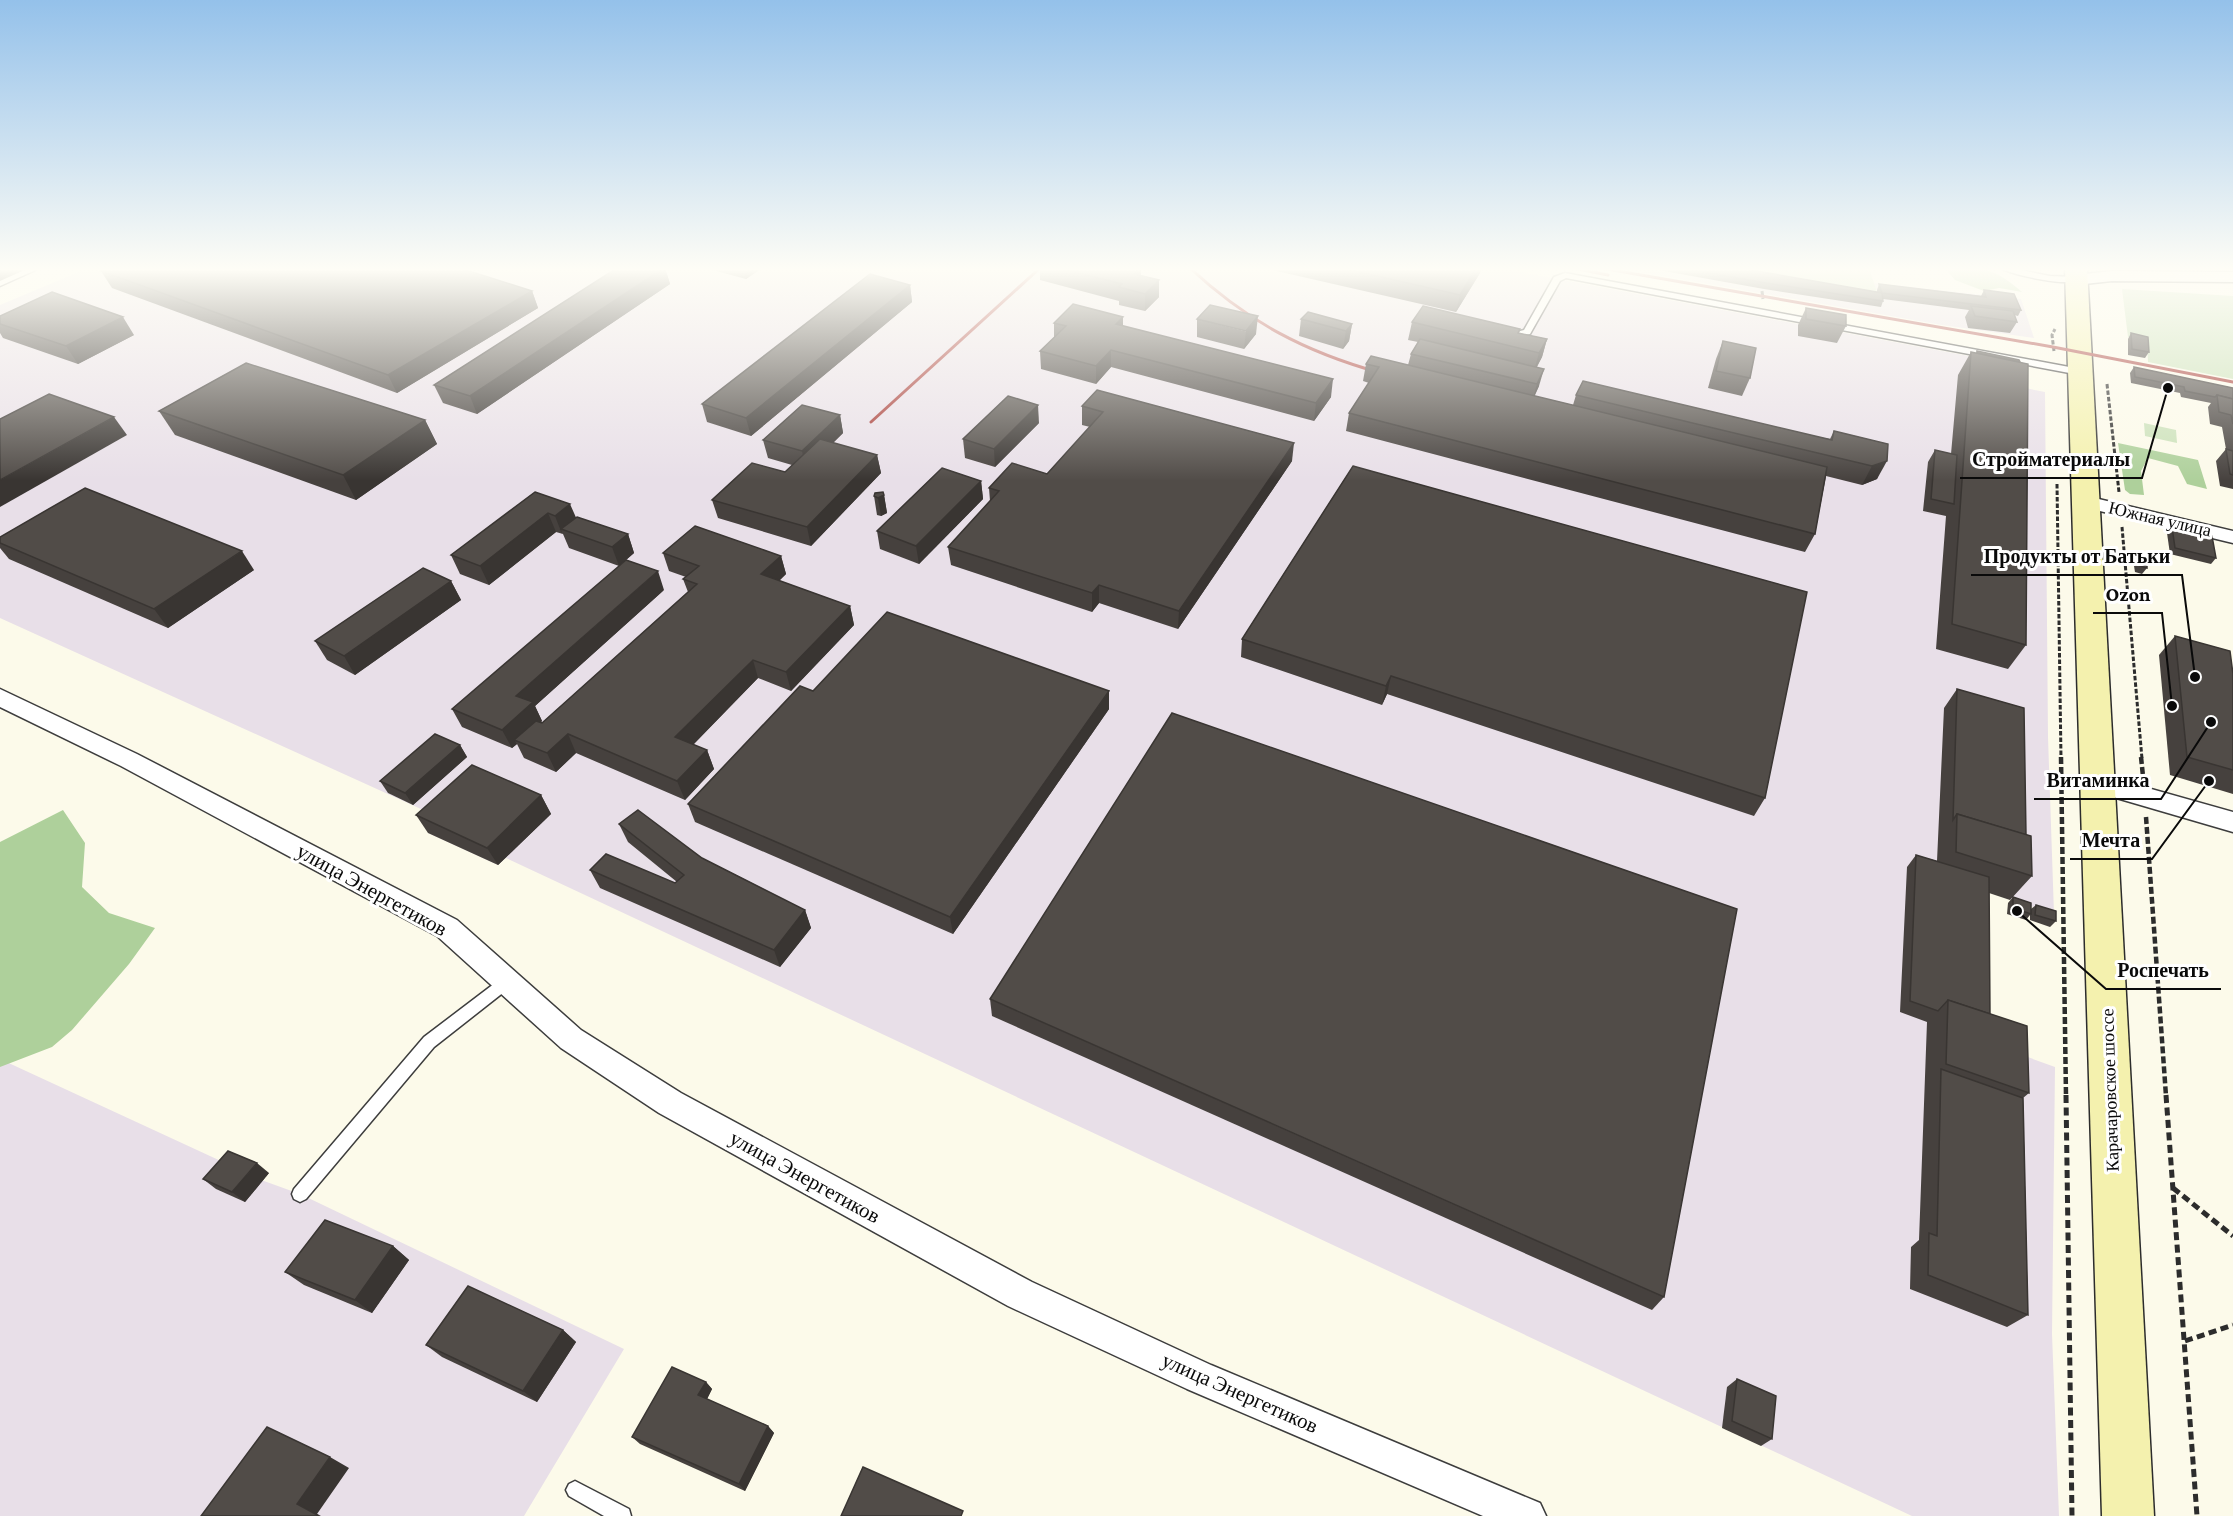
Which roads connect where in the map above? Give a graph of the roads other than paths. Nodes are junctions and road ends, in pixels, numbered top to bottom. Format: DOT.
graph roads {
  1 [pos="1904,339"];
  2 [pos="2079,339"];
  3 [pos="2081,372"];
  4 [pos="2103,506"];
  5 [pos="2233,537"];
  6 [pos="0,697"];
  7 [pos="2098,783"];
  8 [pos="2233,822"];
  9 [pos="508,981"];
  10 [pos="300,1194"];
  11 [pos="574,1490"];
  12 [pos="622,1516"];
  13 [pos="1527,1516"];
  14 [pos="2128,1516"];
  1 -- 3 [label="lane"];
  2 -- 3 [label="street, Карачаровское шоссе"];
  3 -- 4 [label="street, Карачаровское шоссе"];
  4 -- 5 [label="street, Южная улица"];
  4 -- 7 [label="street, Карачаровское шоссе"];
  6 -- 9 [label="street, улица Энергетиков"];
  7 -- 8 [label="street"];
  7 -- 14 [label="street, Карачаровское шоссе"];
  9 -- 10 [label="lane"];
  9 -- 13 [label="street, улица Энергетиков"];
  11 -- 12 [label="lane"];
}
